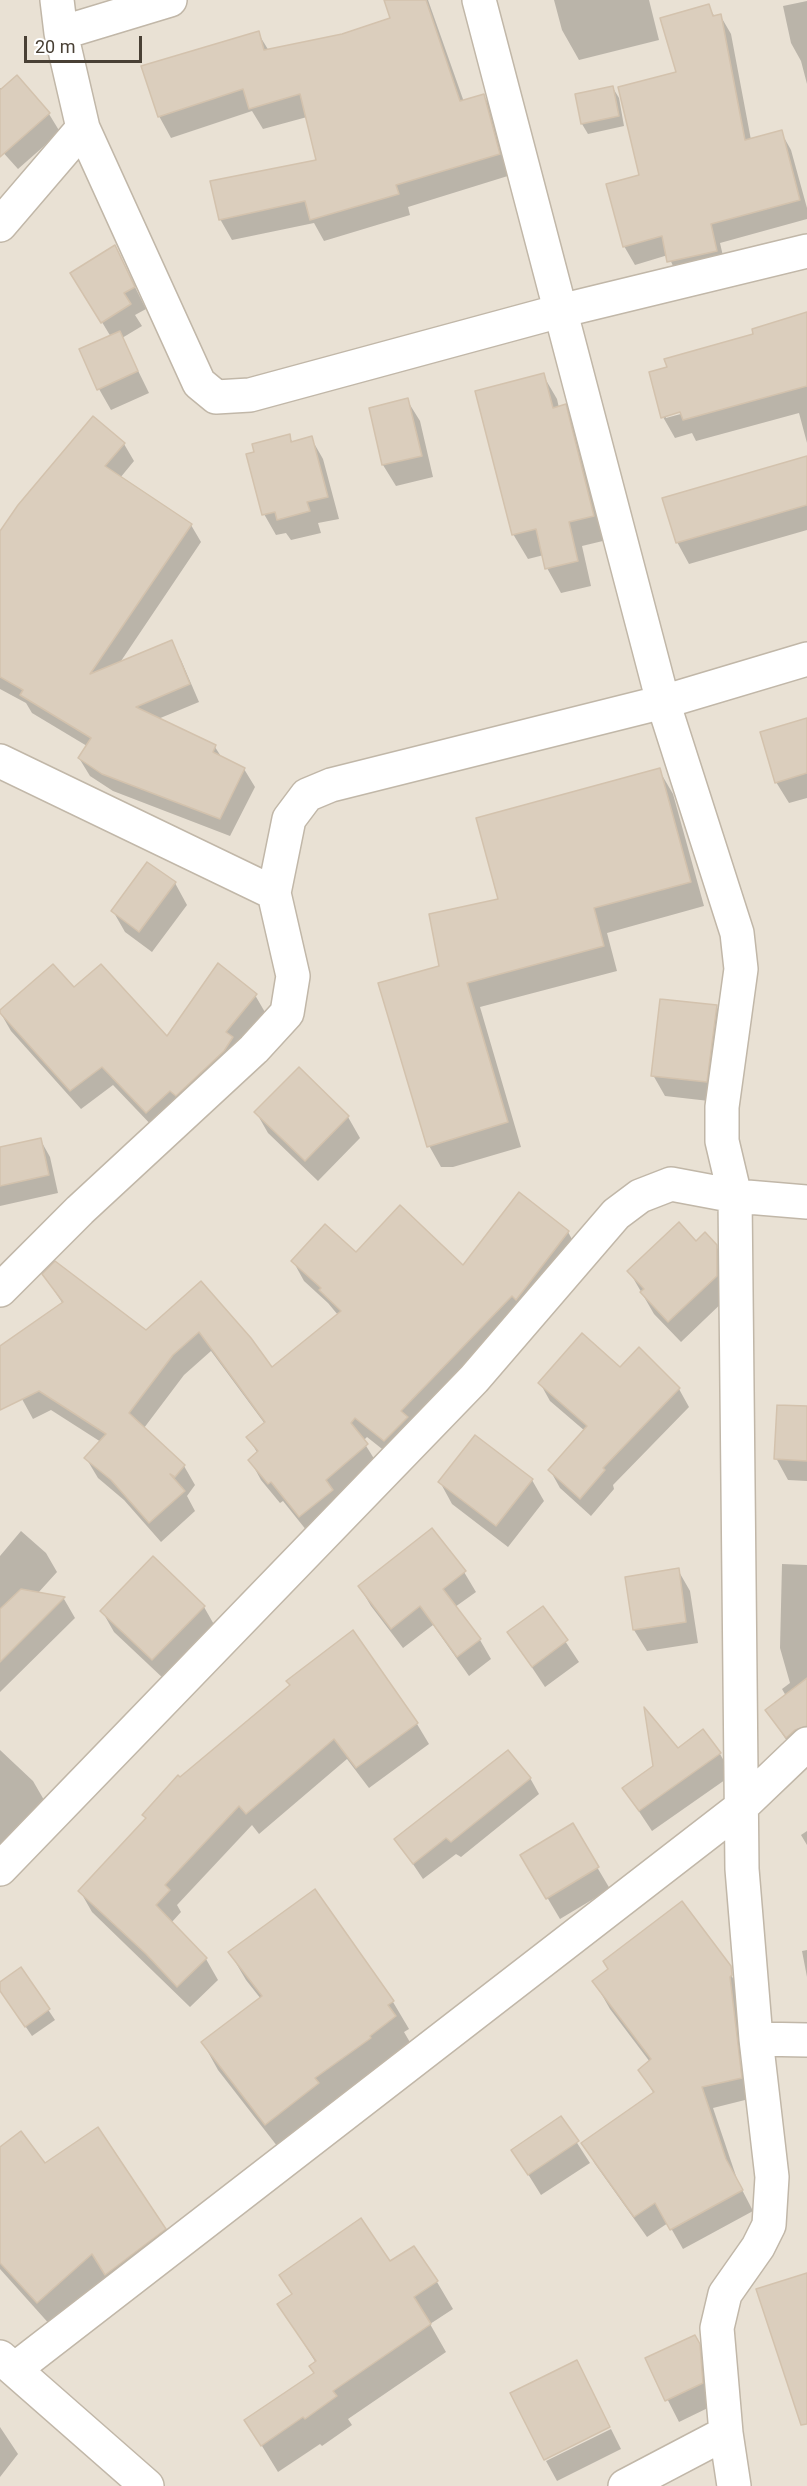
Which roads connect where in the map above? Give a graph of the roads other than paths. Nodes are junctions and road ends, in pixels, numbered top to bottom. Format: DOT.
graph roads {
  1 [pos="57,0"];
  2 [pos="170,0"];
  3 [pos="478,0"];
  4 [pos="61,33"];
  5 [pos="82,128"];
  6 [pos="0,225"];
  7 [pos="807,251"];
  8 [pos="560,311"];
  9 [pos="807,659"];
  10 [pos="663,702"];
  11 [pos="0,761"];
  12 [pos="274,893"];
  13 [pos="735,1196"];
  14 [pos="807,1202"];
  15 [pos="0,1290"];
  16 [pos="807,1744"];
  17 [pos="740,1808"];
  18 [pos="0,1869"];
  19 [pos="756,2038"];
  20 [pos="807,2040"];
  21 [pos="7,2363"];
  22 [pos="726,2433"];
  23 [pos="147,2486"];
  24 [pos="625,2486"];
  25 [pos="734,2486"];
  1 -- 4 [label="street"];
  2 -- 4 [label="street"];
  3 -- 8 [label="street"];
  4 -- 5 [label="street"];
  5 -- 6 [label="street"];
  5 -- 8 [label="street"];
  7 -- 8 [label="street"];
  8 -- 10 [label="street"];
  9 -- 10 [label="street"];
  10 -- 12 [label="street"];
  10 -- 13 [label="street"];
  11 -- 12 [label="street"];
  12 -- 15 [label="street"];
  13 -- 14 [label="street"];
  13 -- 17 [label="street"];
  13 -- 18 [label="street"];
  16 -- 17 [label="street"];
  17 -- 19 [label="street"];
  17 -- 21 [label="street"];
  19 -- 20 [label="street"];
  19 -- 22 [label="street"];
  21 -- 23 [label="street"];
  22 -- 24 [label="street"];
  22 -- 25 [label="street"];
}
